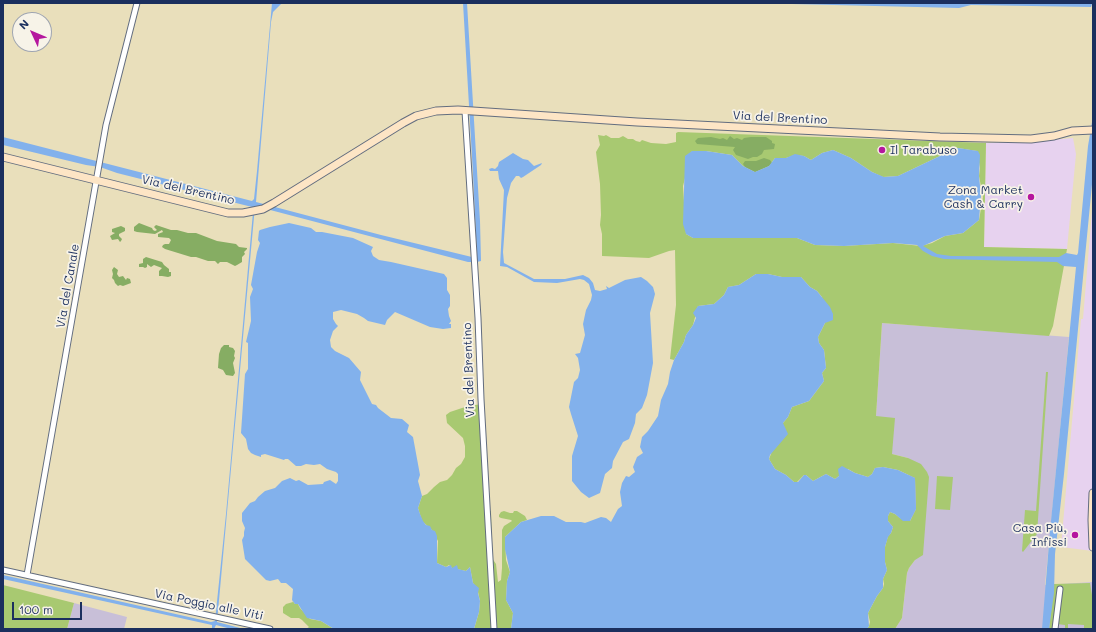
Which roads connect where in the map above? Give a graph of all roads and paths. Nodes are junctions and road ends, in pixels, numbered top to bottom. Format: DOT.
graph roads {
  1 [pos="137,3"];
  2 [pos="469,111"];
  3 [pos="1093,130"];
  4 [pos="3,157"];
  5 [pos="96,180"];
  6 [pos="1093,493"];
  7 [pos="1093,507"];
  8 [pos="1093,547"];
  9 [pos="3,570"];
  10 [pos="27,575"];
  11 [pos="1060,589"];
  12 [pos="270,629"];
  13 [pos="494,629"];
  14 [pos="1055,629"];
  1 -- 5 [label="street, Via del Canale"];
  2 -- 3 [label="street, Via del Brentino"];
  2 -- 5 [label="street, Via del Brentino"];
  2 -- 13 [label="street, Via del Brentino"];
  4 -- 5 [label="street, Via del Brentino"];
  5 -- 10 [label="street, Via del Canale"];
  6 -- 7 [label="street"];
  7 -- 8 [label="street"];
  9 -- 10 [label="street, Via Poggio alle Viti"];
  10 -- 12 [label="street, Via Poggio alle Viti"];
  11 -- 14 [label="street"];
}
